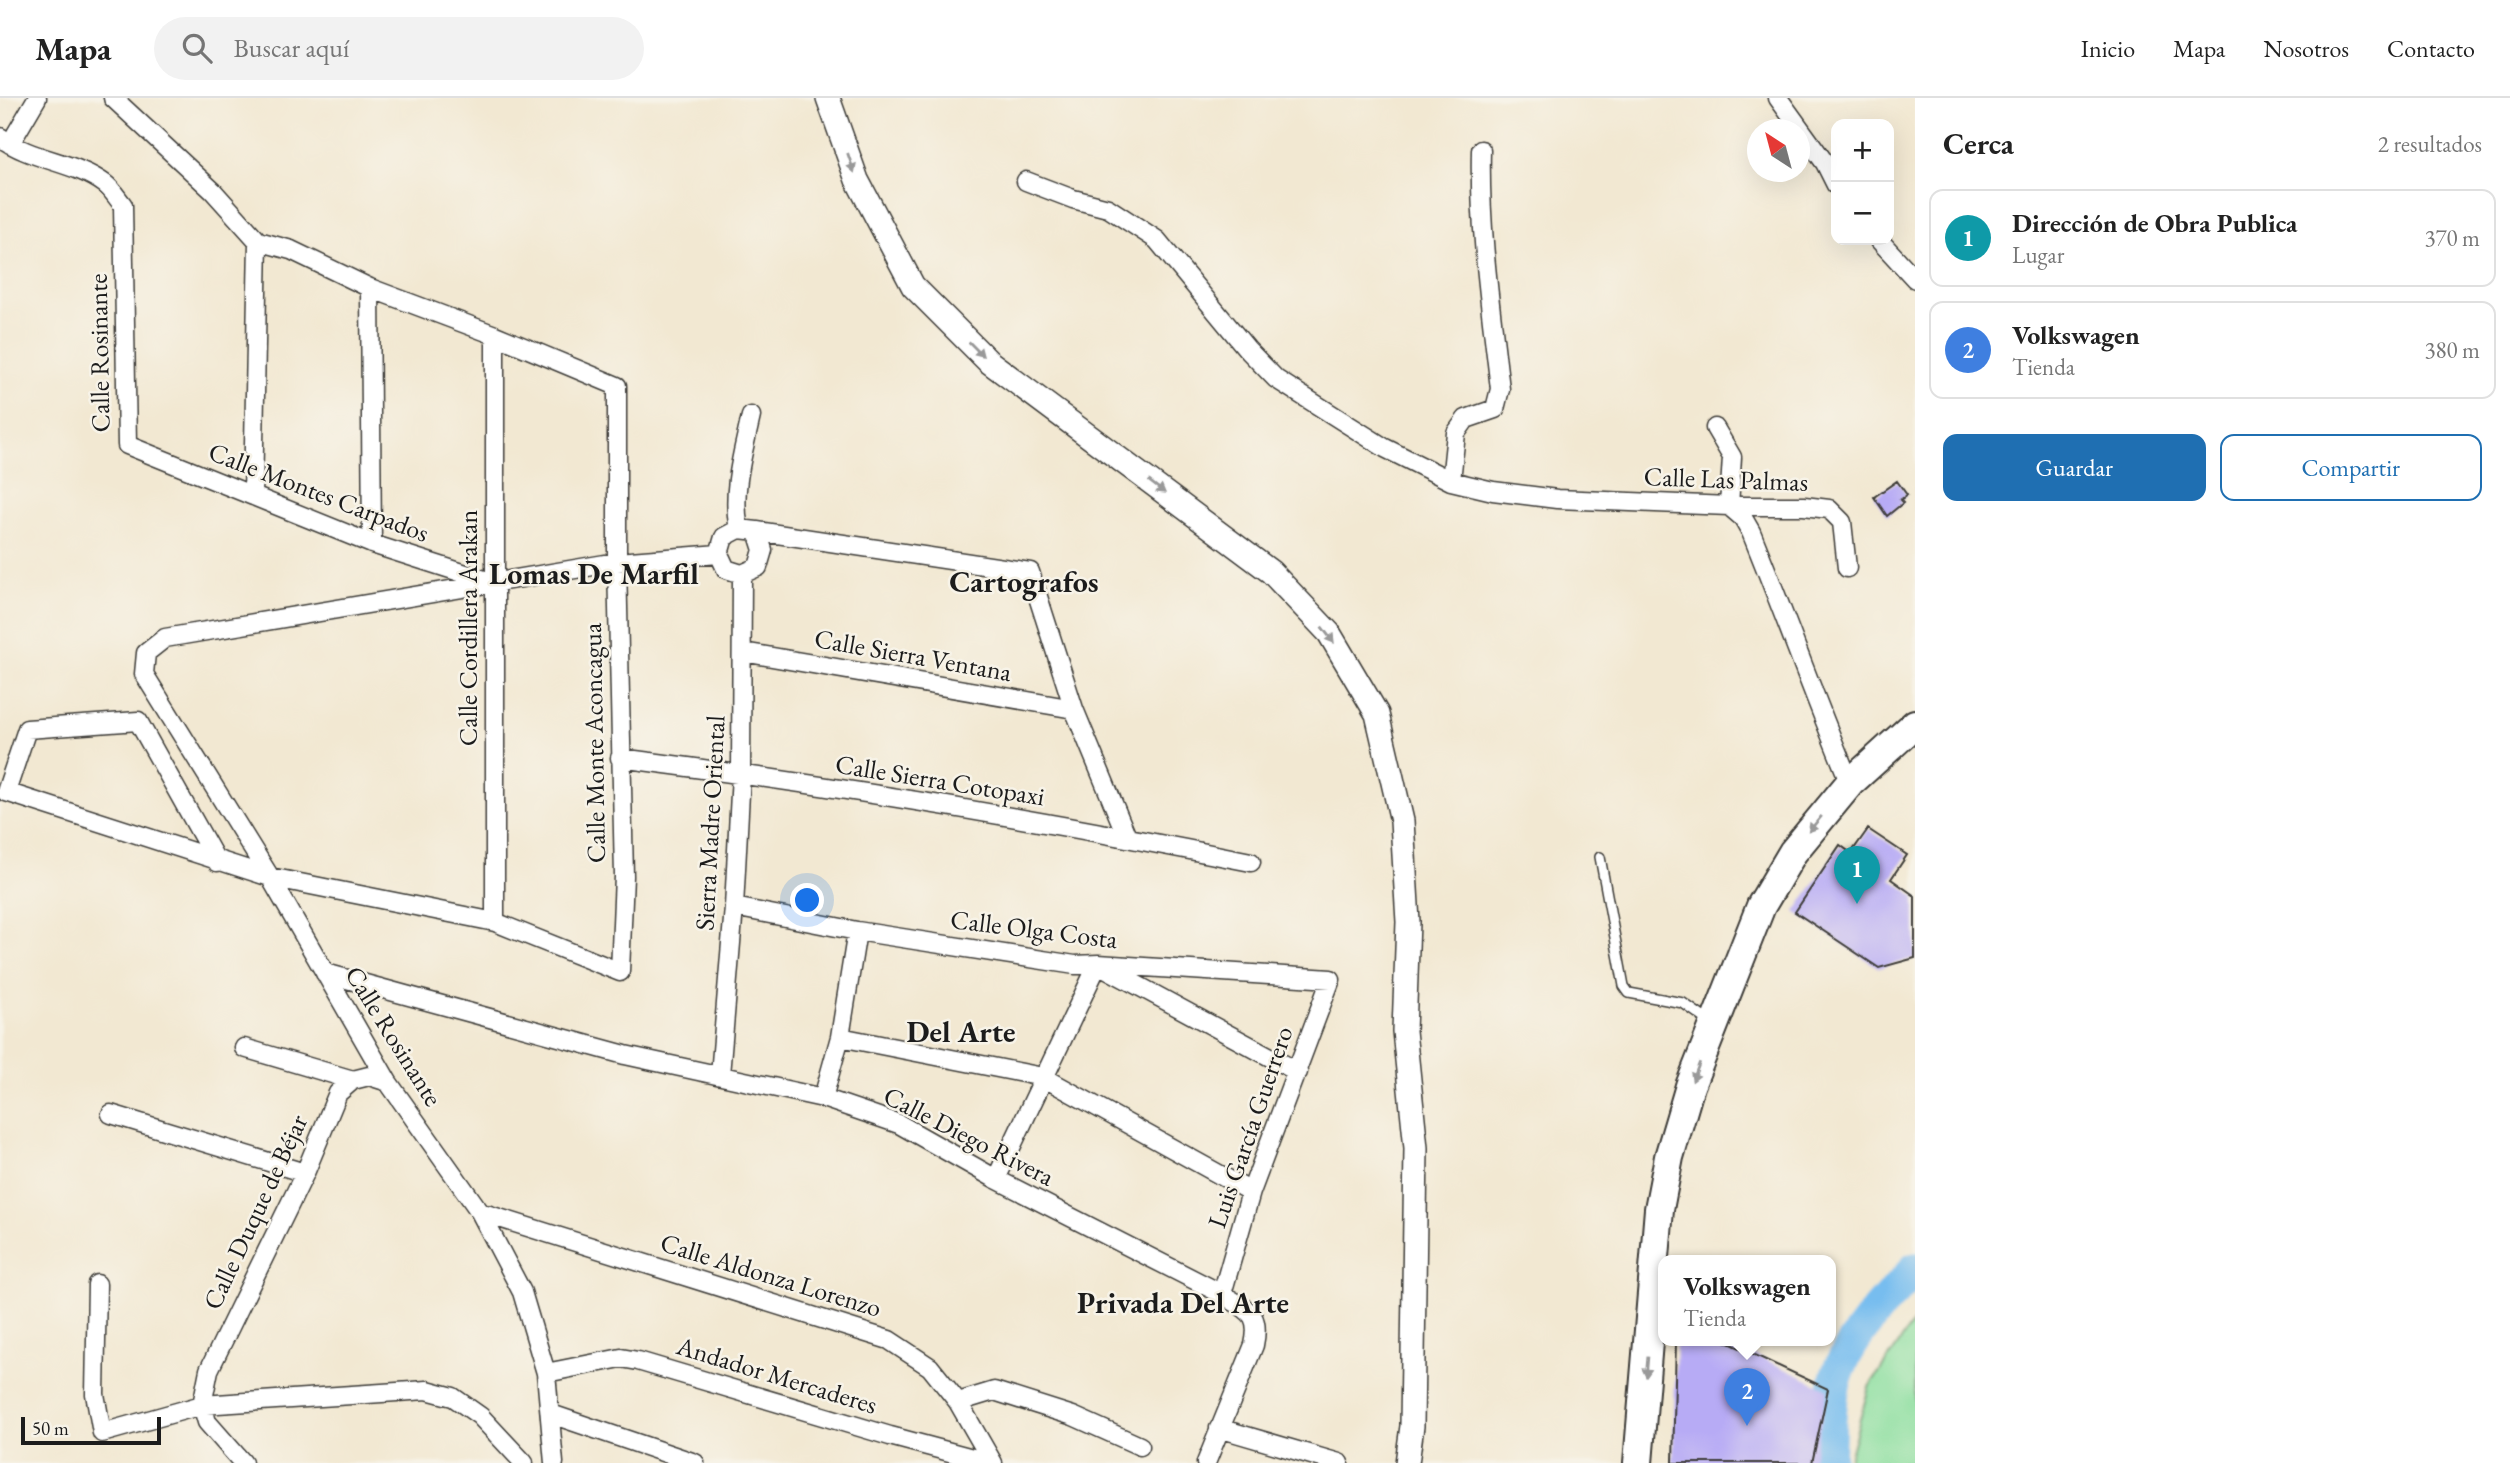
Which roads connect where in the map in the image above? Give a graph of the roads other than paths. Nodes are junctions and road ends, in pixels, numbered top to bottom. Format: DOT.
graph roads {
  1 [pos="37,98"];
  2 [pos="113,98"];
  3 [pos="828,98"];
  4 [pos="1778,98"];
  5 [pos="5,141"];
  6 [pos="1481,150"];
  7 [pos="1026,181"];
  8 [pos="1834,182"];
  9 [pos="258,241"];
  10 [pos="1884,245"];
  11 [pos="1915,279"];
  12 [pos="370,288"];
  13 [pos="495,335"];
  14 [pos="751,416"];
  15 [pos="1715,428"];
  16 [pos="127,445"];
  17 [pos="1451,481"];
  18 [pos="253,496"];
  19 [pos="1729,506"];
  20 [pos="748,530"];
  21 [pos="372,544"];
  22 [pos="719,554"];
  23 [pos="617,562"];
  24 [pos="1847,568"];
  25 [pos="742,574"];
  26 [pos="494,583"];
  27 [pos="743,652"];
  28 [pos="1074,709"];
  29 [pos="1915,724"];
  30 [pos="620,758"];
  31 [pos="741,774"];
  32 [pos="1850,783"];
  33 [pos="1127,837"];
  34 [pos="1600,857"];
  35 [pos="217,862"];
  36 [pos="1251,862"];
  37 [pos="270,877"];
  38 [pos="734,906"];
  39 [pos="495,922"];
  40 [pos="856,931"];
  41 [pos="1098,964"];
  42 [pos="325,973"];
  43 [pos="1331,979"];
  44 [pos="1714,1025"];
  45 [pos="840,1037"];
  46 [pos="244,1048"];
  47 [pos="1298,1072"];
  48 [pos="720,1075"];
  49 [pos="1043,1077"];
  50 [pos="353,1080"];
  51 [pos="388,1082"];
  52 [pos="823,1098"];
  53 [pos="111,1114"];
  54 [pos="305,1174"];
  55 [pos="996,1178"];
  56 [pos="1251,1192"];
  57 [pos="480,1212"];
  58 [pos="97,1284"];
  59 [pos="1222,1294"];
  60 [pos="546,1373"];
  61 [pos="958,1402"];
  62 [pos="202,1405"];
  63 [pos="551,1414"];
  64 [pos="1219,1428"];
  65 [pos="1140,1446"];
  66 [pos="243,1463"];
  67 [pos="524,1463"];
  68 [pos="554,1463"];
  69 [pos="695,1463"];
  70 [pos="992,1463"];
  71 [pos="1206,1463"];
  72 [pos="1339,1463"];
  73 [pos="1407,1463"];
  74 [pos="1638,1463"];
  1 -- 5 [label="street"];
  2 -- 9 [label="street"];
  3 -- 73 [label="street, one-way"];
  4 -- 8 [label="street"];
  5 -- 16 [label="street, Calle Rosinante"];
  6 -- 17 [label="street"];
  7 -- 17 [label="street, Calle Las Palmas"];
  9 -- 12 [label="street"];
  9 -- 18 [label="street"];
  10 -- 11 [label="street"];
  12 -- 13 [label="street"];
  12 -- 21 [label="street"];
  13 -- 23 [label="street, Calle Monte Aconcagua"];
  13 -- 26 [label="street, Calle Cordillera Arakan"];
  14 -- 20 [label="street"];
  15 -- 19 [label="street"];
  16 -- 18 [label="street, Calle Montes Carpados"];
  17 -- 19 [label="street, Calle Las Palmas"];
  18 -- 21 [label="street, Calle Montes Carpados"];
  19 -- 24 [label="street, Calle Las Palmas"];
  19 -- 32 [label="street"];
  20 -- 22 [label="street"];
  20 -- 25 [label="street"];
  20 -- 28 [label="street"];
  21 -- 26 [label="street, Calle Montes Carpados"];
  22 -- 23 [label="street"];
  22 -- 25 [label="street"];
  23 -- 26 [label="street"];
  23 -- 30 [label="street, Calle Monte Aconcagua"];
  25 -- 27 [label="street, Sierra Madre Oriental"];
  26 -- 37 [label="street, Calle Rosinante"];
  26 -- 39 [label="street, Calle Cordillera Arakan"];
  27 -- 28 [label="street, Calle Sierra Ventana"];
  27 -- 31 [label="street, Sierra Madre Oriental"];
  28 -- 33 [label="street"];
  29 -- 32 [label="main road"];
  30 -- 31 [label="street, Calle Sierra Cotopaxi"];
  30 -- 39 [label="street, Calle Monte Aconcagua"];
  31 -- 33 [label="street, Calle Sierra Cotopaxi"];
  31 -- 38 [label="street, Sierra Madre Oriental"];
  32 -- 44 [label="main road, one-way"];
  33 -- 36 [label="street, Calle Sierra Cotopaxi"];
  34 -- 44 [label="lane"];
  35 -- 35 [label="street"];
  35 -- 37 [label="street"];
  37 -- 39 [label="street"];
  37 -- 42 [label="street, Calle Rosinante"];
  38 -- 40 [label="street, Calle Olga Costa"];
  38 -- 48 [label="street, Sierra Madre Oriental"];
  40 -- 41 [label="street, Calle Olga Costa"];
  40 -- 45 [label="street"];
  41 -- 43 [label="street, Calle Olga Costa"];
  41 -- 47 [label="street"];
  41 -- 49 [label="street"];
  42 -- 48 [label="street, Calle Diego Rivera"];
  42 -- 51 [label="street, Calle Rosinante"];
  43 -- 47 [label="street, Luis García Guerrero"];
  44 -- 74 [label="main road, one-way"];
  45 -- 49 [label="street"];
  45 -- 52 [label="street"];
  46 -- 50 [label="street"];
  47 -- 56 [label="street, Luis García Guerrero"];
  48 -- 52 [label="street, Calle Diego Rivera"];
  49 -- 55 [label="street"];
  49 -- 56 [label="street"];
  50 -- 51 [label="street"];
  50 -- 54 [label="street, Calle Duque de Béjar"];
  51 -- 57 [label="street, Calle Rosinante"];
  52 -- 55 [label="street, Calle Diego Rivera"];
  53 -- 54 [label="street"];
  54 -- 62 [label="street, Calle Duque de Béjar"];
  55 -- 59 [label="street, Calle Diego Rivera"];
  56 -- 59 [label="street, Luis García Guerrero"];
  57 -- 60 [label="street, Calle Rosinante"];
  57 -- 61 [label="street, Calle Aldonza Lorenzo"];
  58 -- 62 [label="street"];
  59 -- 64 [label="street, Calle Diego Rivera"];
  60 -- 63 [label="street, Calle Rosinante"];
  60 -- 70 [label="street, Andador Mercaderes"];
  61 -- 65 [label="street"];
  61 -- 70 [label="street, Calle Aldonza Lorenzo"];
  62 -- 66 [label="street"];
  62 -- 67 [label="street"];
  63 -- 68 [label="street, Calle Rosinante"];
  63 -- 69 [label="street"];
  64 -- 71 [label="street, Calle Diego Rivera"];
  64 -- 72 [label="street"];
}
